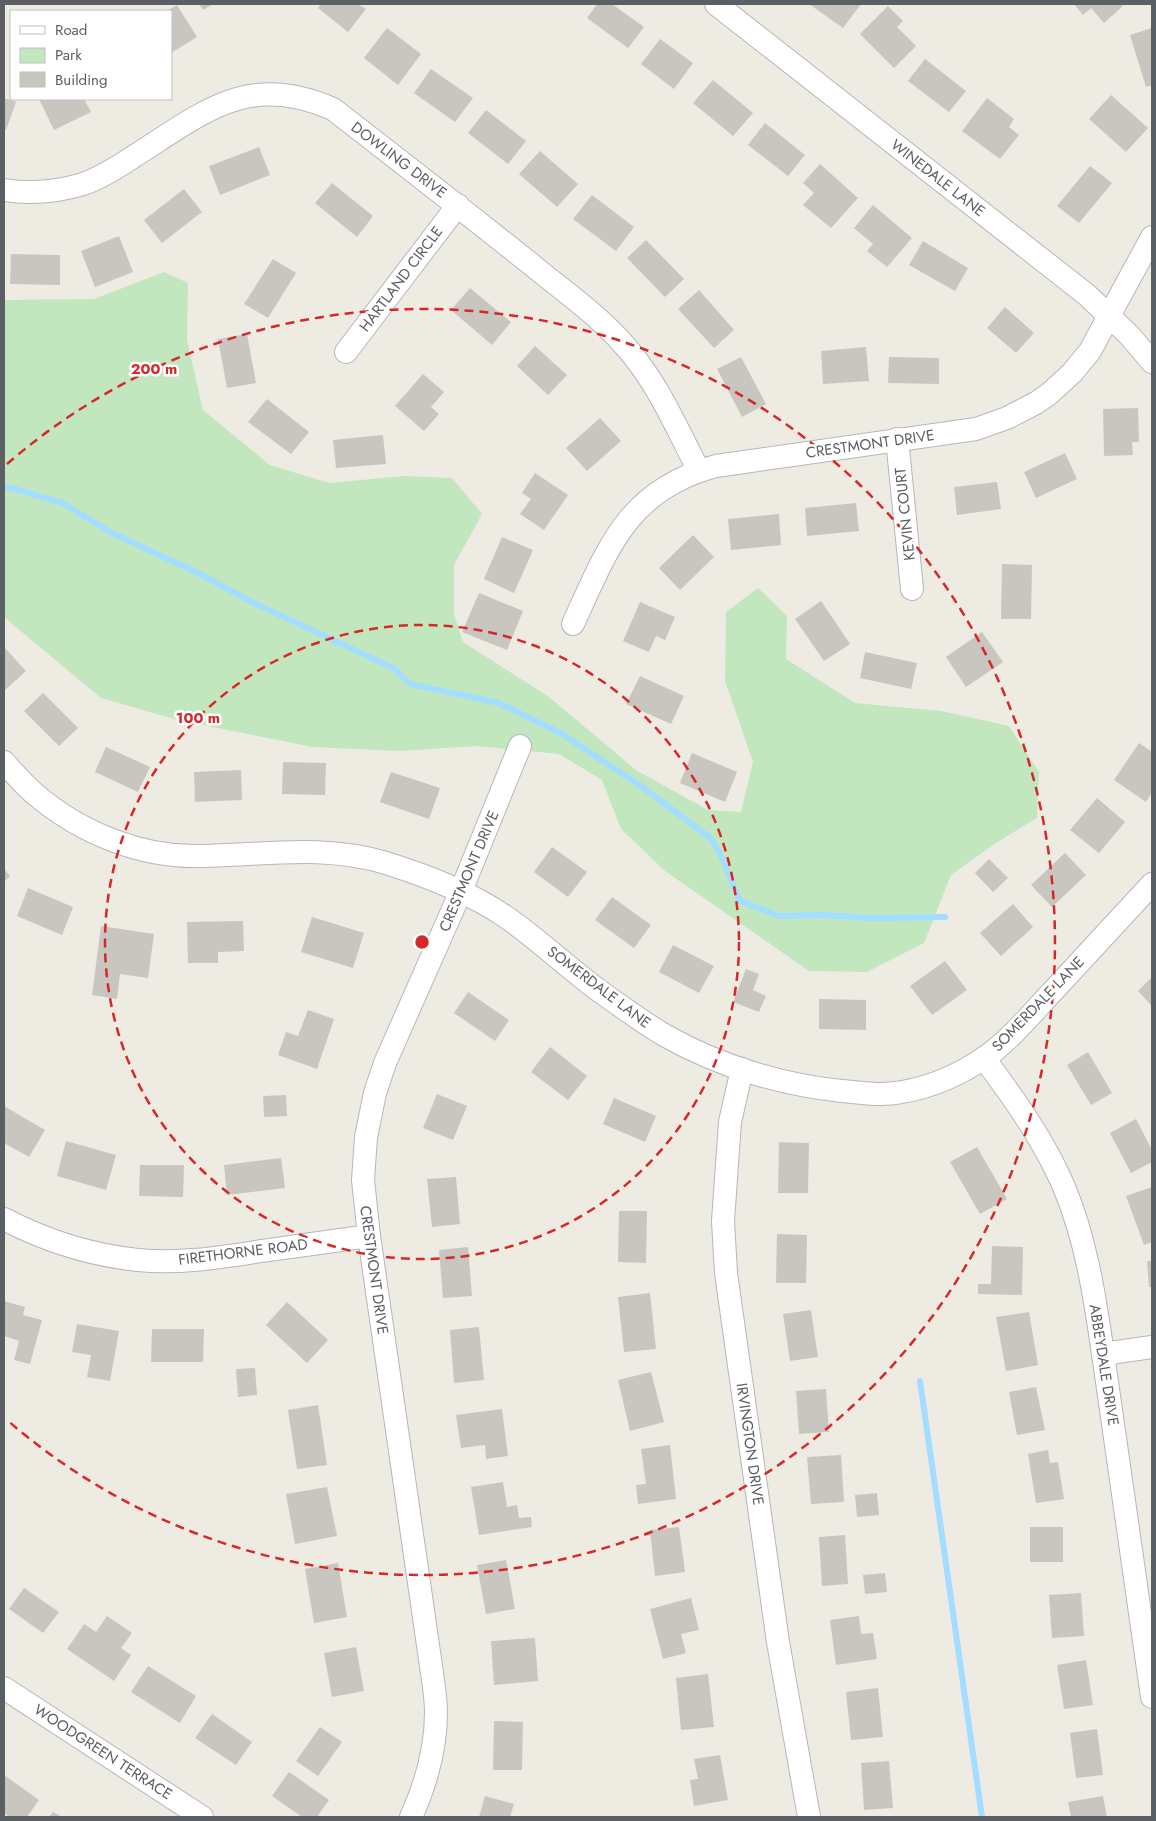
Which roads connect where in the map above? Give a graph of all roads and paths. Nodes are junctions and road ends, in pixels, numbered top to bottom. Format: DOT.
graph roads {
  1 [pos="716,4"];
  2 [pos="4,190"];
  3 [pos="458,205"];
  4 [pos="1152,237"];
  5 [pos="1110,315"];
  6 [pos="346,352"];
  7 [pos="1152,362"];
  8 [pos="897,439"];
  9 [pos="699,471"];
  10 [pos="912,589"];
  11 [pos="573,624"];
  12 [pos="520,746"];
  13 [pos="4,762"];
  14 [pos="1152,884"];
  15 [pos="461,892"];
  16 [pos="984,1058"];
  17 [pos="742,1069"];
  18 [pos="4,1219"];
  19 [pos="369,1236"];
  20 [pos="1152,1347"];
  21 [pos="1103,1354"];
  22 [pos="4,1688"];
  23 [pos="1152,1697"];
  24 [pos="202,1817"];
  25 [pos="411,1817"];
  26 [pos="809,1817"];
  1 -- 5 [label="street, WINEDALE LANE"];
  2 -- 3 [label="street, DOWLING DRIVE"];
  3 -- 6 [label="street, HARTLAND CIRCLE"];
  3 -- 9 [label="street, DOWLING DRIVE"];
  4 -- 5 [label="street, CRESTMONT DRIVE"];
  5 -- 7 [label="street, WINEDALE LANE"];
  5 -- 8 [label="street, CRESTMONT DRIVE"];
  8 -- 9 [label="street, CRESTMONT DRIVE"];
  8 -- 10 [label="street, KEVIN COURT"];
  9 -- 11 [label="street, CRESTMONT DRIVE"];
  12 -- 15 [label="street, CRESTMONT DRIVE"];
  13 -- 15 [label="street, SOMERDALE LANE"];
  14 -- 16 [label="street, SOMERDALE LANE"];
  15 -- 17 [label="street, SOMERDALE LANE"];
  15 -- 19 [label="street, CRESTMONT DRIVE"];
  16 -- 17 [label="street, SOMERDALE LANE"];
  16 -- 21 [label="street, ABBEYDALE DRIVE"];
  17 -- 26 [label="street, IRVINGTON DRIVE"];
  18 -- 19 [label="street, FIRETHORNE ROAD"];
  19 -- 25 [label="street, CRESTMONT DRIVE"];
  20 -- 21 [label="street"];
  21 -- 23 [label="street, ABBEYDALE DRIVE"];
  22 -- 24 [label="street, WOODGREEN TERRACE"];
}
